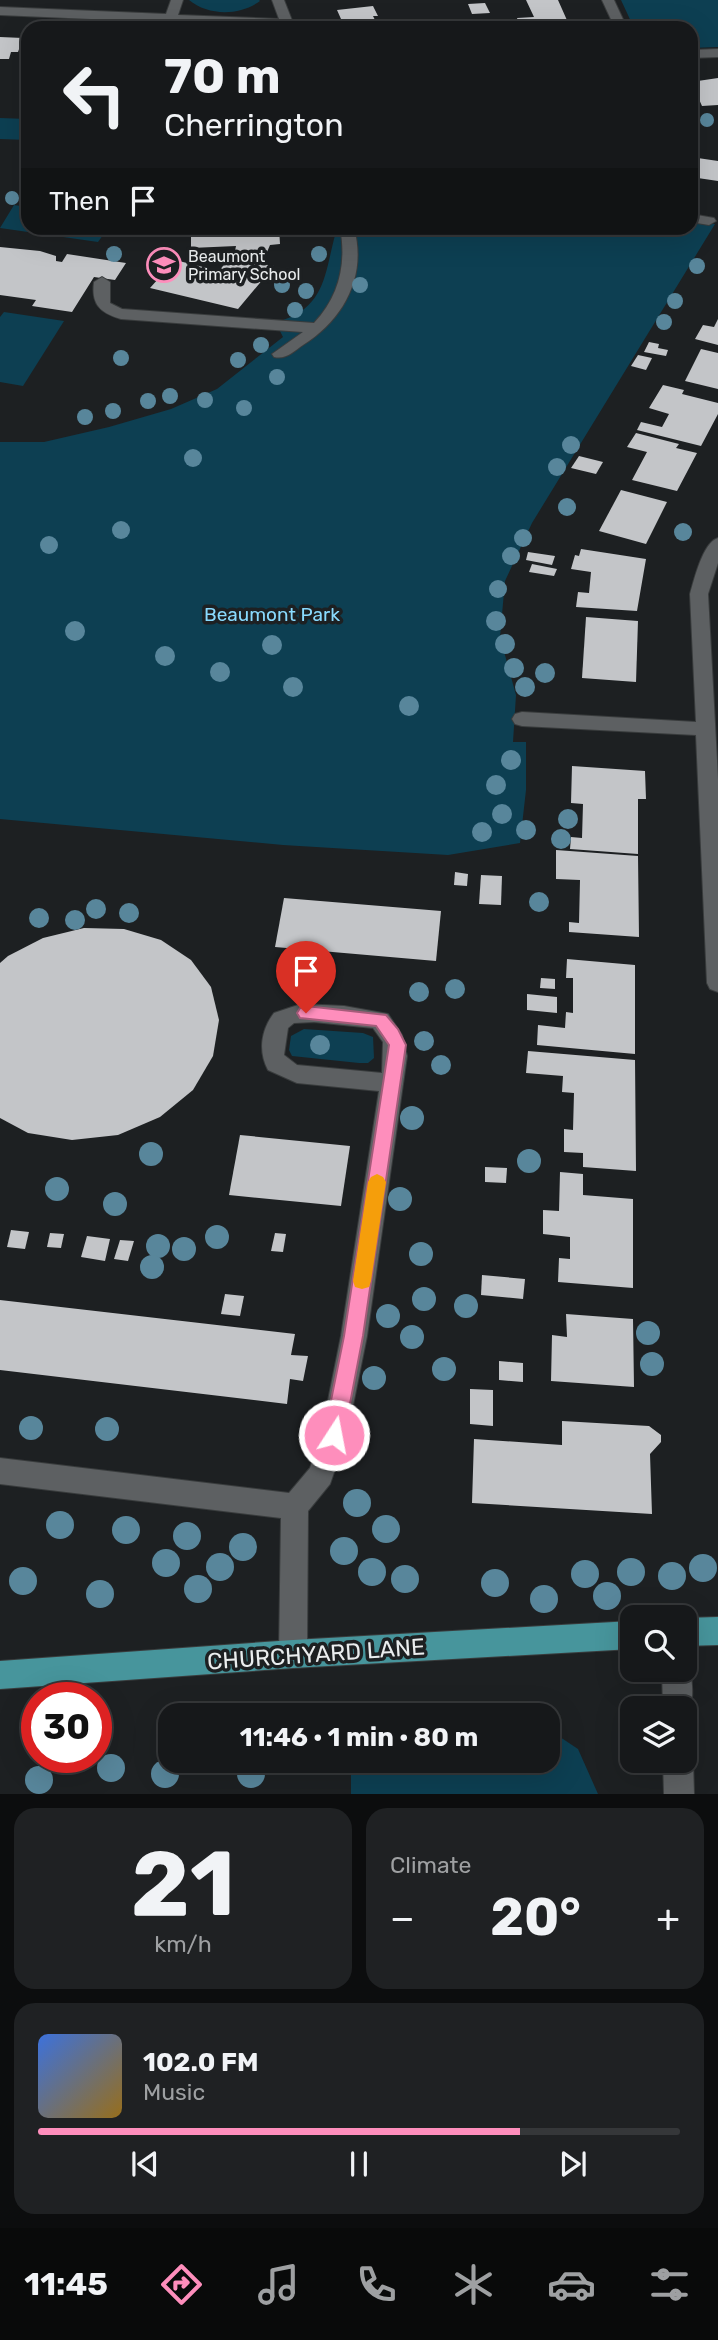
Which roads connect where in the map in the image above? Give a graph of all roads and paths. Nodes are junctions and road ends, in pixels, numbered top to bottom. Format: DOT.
graph roads {
  1 [pos="177,0"];
  2 [pos="278,0"];
  3 [pos="608,0"];
  4 [pos="0,11"];
  5 [pos="171,18"];
  6 [pos="221,21"];
  7 [pos="286,21"];
  8 [pos="618,21"];
  9 [pos="718,53"];
  10 [pos="698,54"];
  11 [pos="698,220"];
  12 [pos="709,221"];
  13 [pos="349,235"];
  14 [pos="102,282"];
  15 [pos="317,328"];
  16 [pos="280,354"];
  17 [pos="718,544"];
  18 [pos="522,719"];
  19 [pos="705,729"];
  20 [pos="718,984"];
  21 [pos="392,1083"];
  22 [pos="0,1471"];
  23 [pos="295,1507"];
  24 [pos="718,1631"];
  25 [pos="697,1632"];
  26 [pos="620,1636"];
  27 [pos="293,1654"];
  28 [pos="0,1675"];
  29 [pos="678,1773"];
  30 [pos="679,1794"];
  1 -- 5 [label="street"];
  2 -- 7 [label="street"];
  3 -- 8 [label="street"];
  4 -- 5 [label="street"];
  5 -- 6 [label="street"];
  9 -- 10 [label="street"];
  11 -- 12 [label="street"];
  13 -- 15 [label="street"];
  14 -- 15 [label="street"];
  15 -- 16 [label="street"];
  17 -- 19 [label="street"];
  18 -- 19 [label="street"];
  19 -- 20 [label="street"];
  21 -- 21 [label="street"];
  21 -- 23 [label="street"];
  22 -- 23 [label="street"];
  23 -- 27 [label="street"];
  24 -- 25 [label="main road"];
  26 -- 27 [label="main road, CHURCHYARD LANE"];
  27 -- 28 [label="main road, CHURCHYARD LANE"];
  29 -- 30 [label="street"];
}
